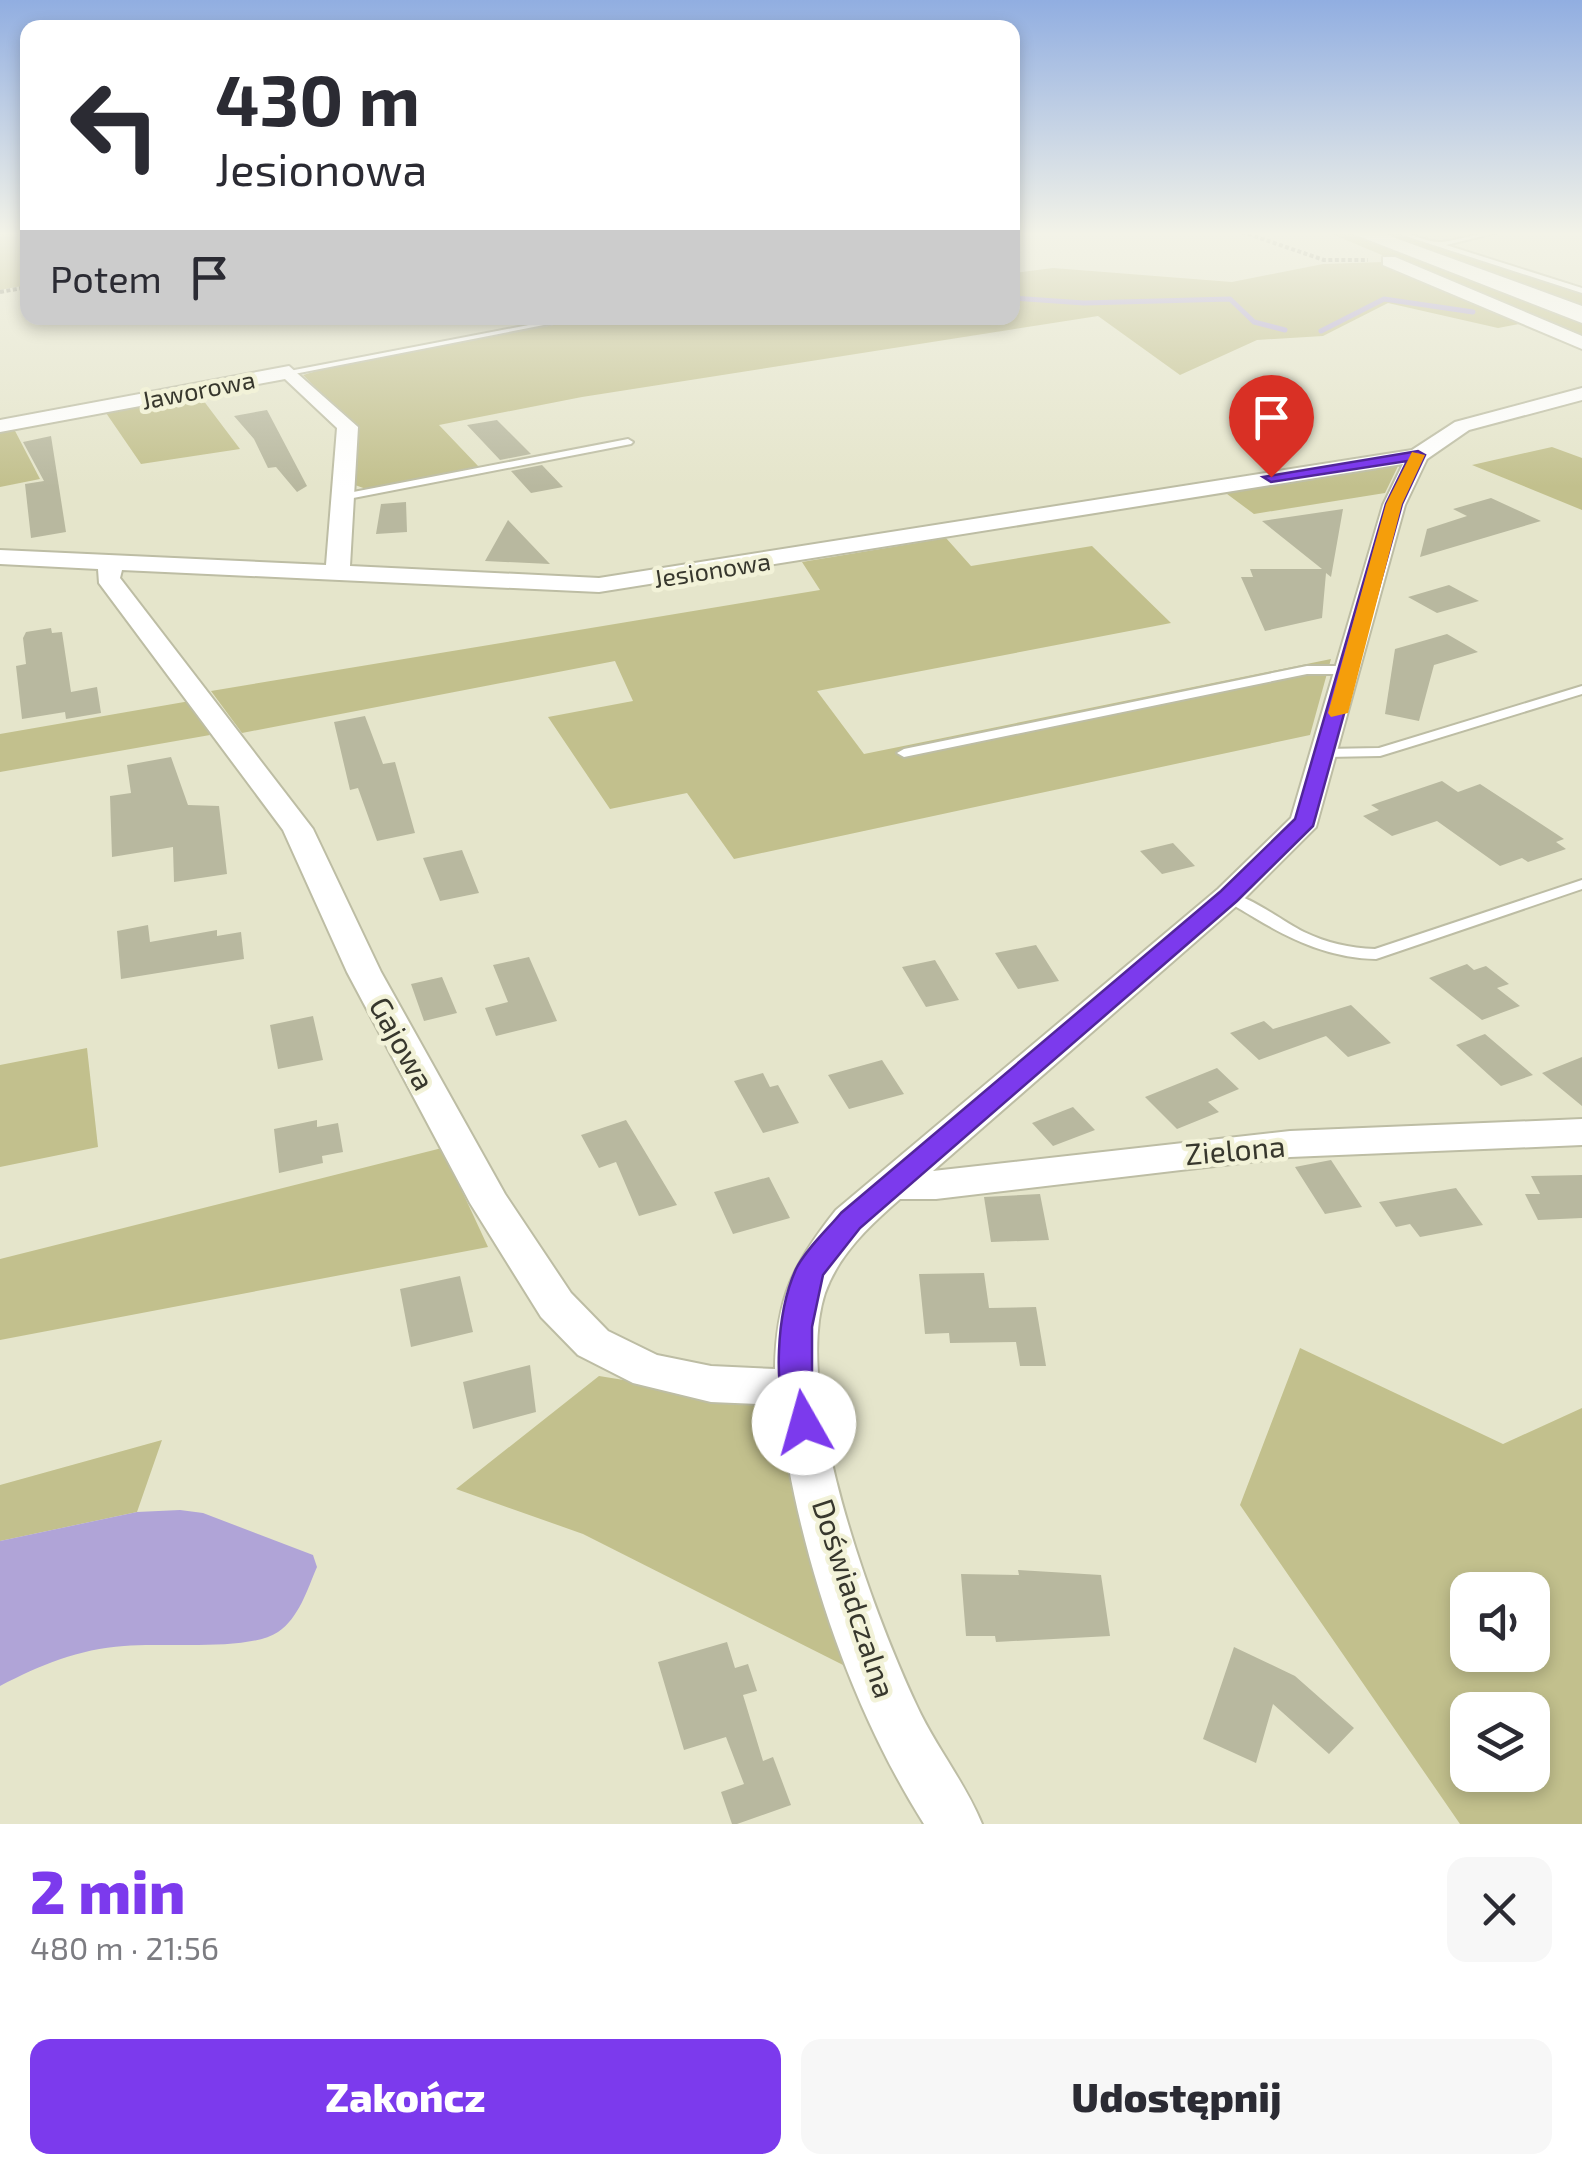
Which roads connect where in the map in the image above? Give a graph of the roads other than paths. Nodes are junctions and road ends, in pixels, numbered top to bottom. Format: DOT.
graph roads {
  1 [pos="1521,317"];
  2 [pos="539,325"];
  3 [pos="1582,343"];
  4 [pos="289,372"];
  5 [pos="1582,394"];
  6 [pos="0,426"];
  7 [pos="628,442"];
  8 [pos="1418,455"];
  9 [pos="343,497"];
  10 [pos="0,558"];
  11 [pos="112,562"];
  12 [pos="337,575"];
  13 [pos="1350,670"];
  14 [pos="1582,690"];
  15 [pos="1326,753"];
  16 [pos="904,754"];
  17 [pos="1582,884"];
  18 [pos="1229,896"];
  19 [pos="1582,1132"];
  20 [pos="890,1185"];
  21 [pos="797,1388"];
  22 [pos="955,1824"];
  1 -- 3 [label="street"];
  2 -- 4 [label="lane"];
  4 -- 6 [label="street, Jaworowa"];
  4 -- 9 [label="street, Jaworowa"];
  5 -- 8 [label="street"];
  7 -- 9 [label="lane"];
  8 -- 12 [label="street, Jesionowa"];
  8 -- 13 [label="street, Doświadczalna"];
  9 -- 12 [label="street, Jaworowa"];
  10 -- 11 [label="street, Jesionowa"];
  11 -- 12 [label="street, Jesionowa"];
  11 -- 21 [label="street, Gajowa"];
  13 -- 15 [label="street, Doświadczalna"];
  13 -- 16 [label="lane"];
  14 -- 15 [label="lane"];
  15 -- 18 [label="street, Doświadczalna"];
  17 -- 18 [label="lane"];
  18 -- 20 [label="street, Doświadczalna"];
  19 -- 20 [label="street, Zielona"];
  20 -- 21 [label="street, Doświadczalna"];
  21 -- 22 [label="street, Doświadczalna"];
}
